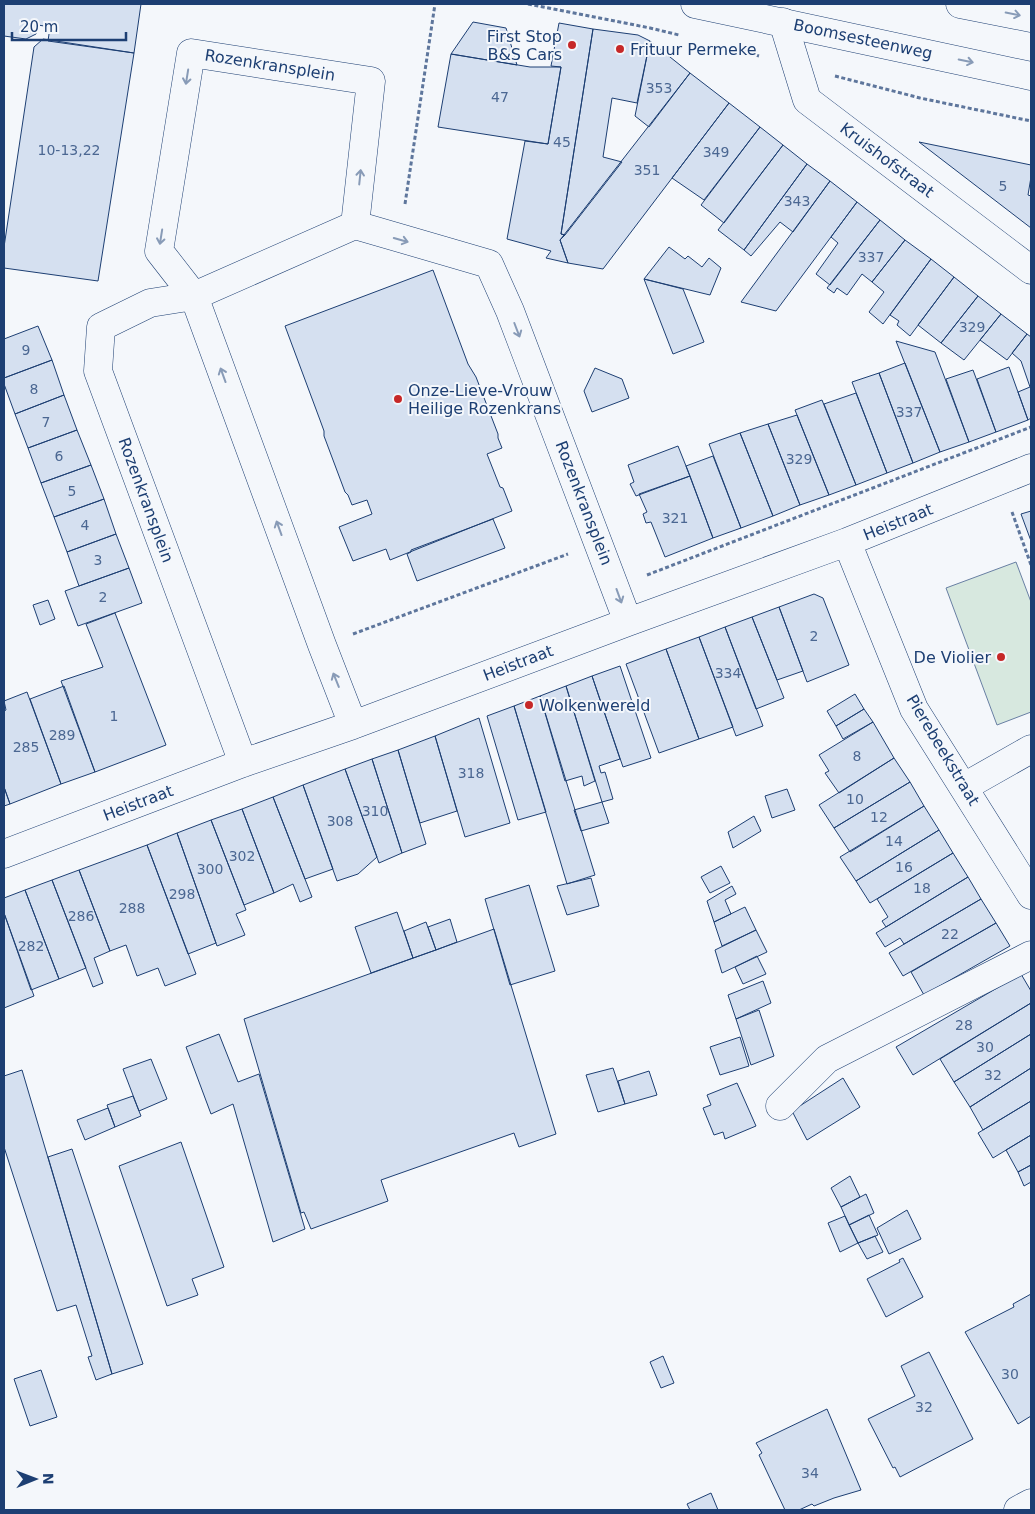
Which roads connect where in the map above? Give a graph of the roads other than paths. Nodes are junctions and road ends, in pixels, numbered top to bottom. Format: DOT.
graph roads {
  1 [pos="696,4"];
  2 [pos="960,4"];
  3 [pos="1031,18"];
  4 [pos="783,22"];
  5 [pos="1031,76"];
  6 [pos="355,225"];
  7 [pos="1031,270"];
  8 [pos="194,296"];
  9 [pos="1031,468"];
  10 [pos="847,542"];
  11 [pos="628,622"];
  12 [pos="353,725"];
  13 [pos="1031,749"];
  14 [pos="243,762"];
  15 [pos="964,787"];
  16 [pos="4,854"];
  17 [pos="1031,895"];
  18 [pos="1031,954"];
  19 [pos="780,1106"];
  20 [pos="1031,1503"];
  21 [pos="1018,1510"];
  1 -- 4 [label="main road, Boomsesteenweg"];
  2 -- 3 [label="main road, one-way"];
  4 -- 5 [label="main road, Boomsesteenweg, one-way"];
  4 -- 7 [label="main road, Kruishofstraat"];
  6 -- 8 [label="main road, Rozenkransplein"];
  6 -- 8 [label="main road, Rozenkransplein, one-way"];
  6 -- 11 [label="main road, Rozenkransplein, one-way"];
  12 -- 8 [label="main road, Rozenkransplein, one-way"];
  8 -- 14 [label="main road, Rozenkransplein"];
  9 -- 10 [label="main road, Heistraat"];
  10 -- 11 [label="main road, Heistraat"];
  10 -- 15 [label="main road, Pierebeekstraat"];
  11 -- 12 [label="main road, Heistraat"];
  12 -- 14 [label="main road, Heistraat"];
  13 -- 15 [label="main road"];
  14 -- 16 [label="main road, Heistraat"];
  15 -- 17 [label="main road, Pierebeekstraat"];
  18 -- 19 [label="main road"];
  20 -- 21 [label="main road"];
}
